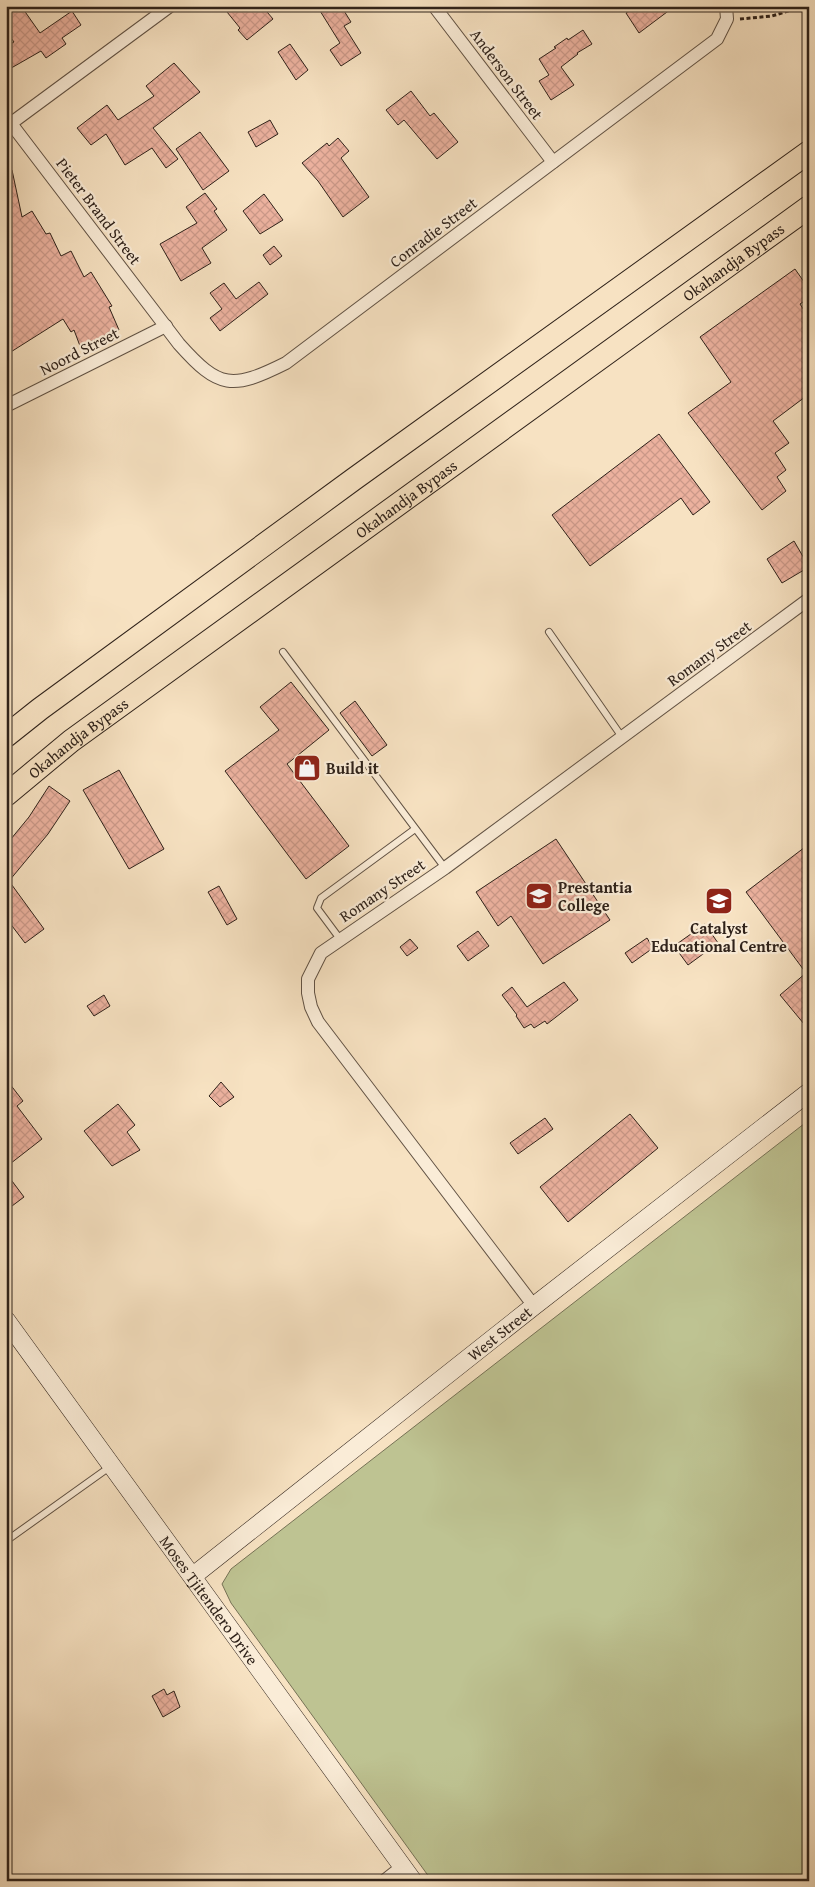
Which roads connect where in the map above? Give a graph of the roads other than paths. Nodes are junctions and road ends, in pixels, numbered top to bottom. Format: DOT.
graph roads {
  1 [pos="170,6"];
  2 [pos="434,6"];
  3 [pos="726,6"];
  4 [pos="8,122"];
  5 [pos="809,152"];
  6 [pos="553,162"];
  7 [pos="809,207"];
  8 [pos="166,326"];
  9 [pos="6,406"];
  10 [pos="809,599"];
  11 [pos="550,632"];
  12 [pos="284,652"];
  13 [pos="6,736"];
  14 [pos="622,737"];
  15 [pos="6,795"];
  16 [pos="415,829"];
  17 [pos="445,868"];
  18 [pos="340,939"];
  19 [pos="809,1092"];
  20 [pos="534,1306"];
  21 [pos="6,1320"];
  22 [pos="112,1466"];
  23 [pos="6,1541"];
  24 [pos="193,1576"];
  25 [pos="403,1866"];
  26 [pos="384,1881"];
  27 [pos="413,1881"];
  1 -- 4 [label="street"];
  2 -- 6 [label="street, Anderson Street"];
  3 -- 6 [label="street, Conradie Street"];
  4 -- 8 [label="street, Pieter Brand Street"];
  5 -- 13 [label="highway"];
  6 -- 8 [label="street, Conradie Street"];
  7 -- 15 [label="highway, Okahandja Bypass"];
  8 -- 9 [label="street, Noord Street"];
  10 -- 14 [label="street, Romany Street"];
  11 -- 14 [label="lane"];
  12 -- 16 [label="lane"];
  14 -- 17 [label="street, Romany Street"];
  16 -- 17 [label="lane"];
  16 -- 18 [label="lane"];
  17 -- 18 [label="street, Romany Street"];
  18 -- 20 [label="street, Romany Street"];
  19 -- 20 [label="street, West Street"];
  20 -- 24 [label="street, West Street"];
  21 -- 22 [label="street, Moses Tjitendero Drive"];
  22 -- 23 [label="lane"];
  22 -- 24 [label="street, Moses Tjitendero Drive"];
  24 -- 25 [label="street, Moses Tjitendero Drive"];
  25 -- 26 [label="street"];
  25 -- 27 [label="street, Moses Tjitendero Drive"];
}
